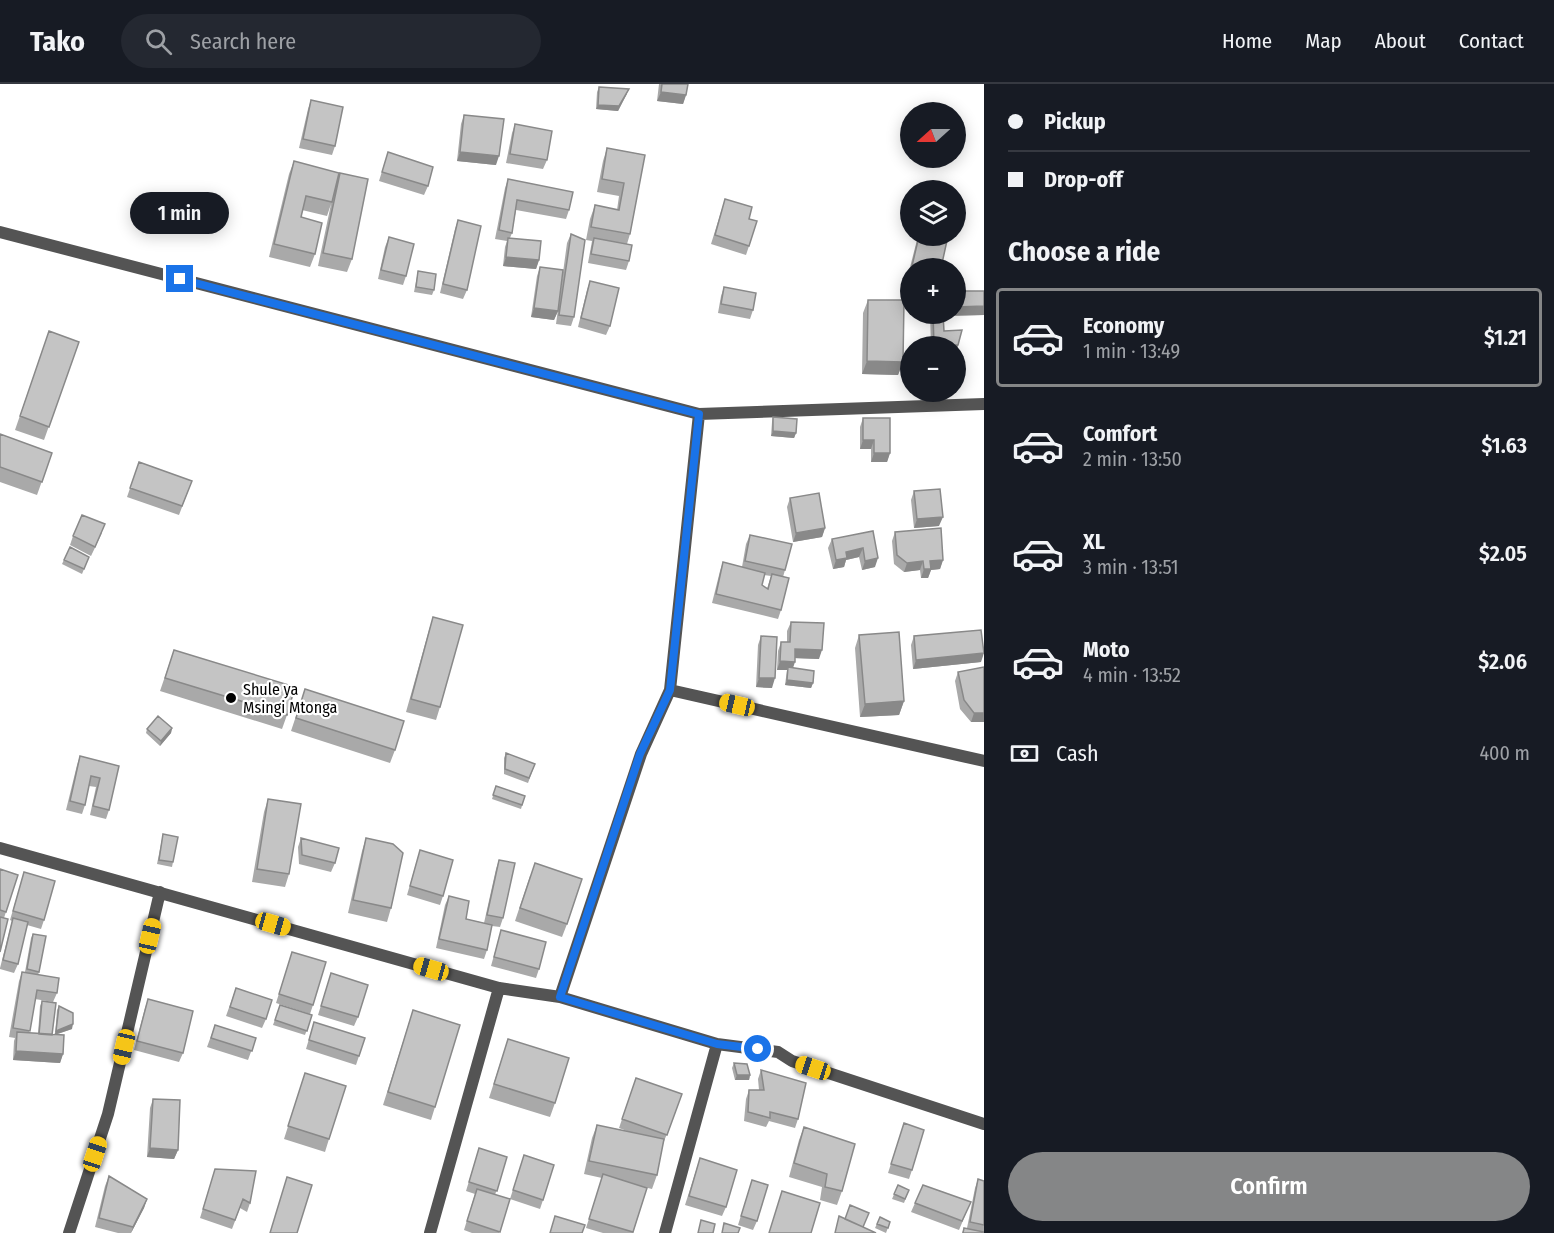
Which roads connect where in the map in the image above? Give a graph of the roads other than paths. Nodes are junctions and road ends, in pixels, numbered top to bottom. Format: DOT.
graph roads {
  1 [pos="0,232"];
  2 [pos="984,404"];
  3 [pos="699,414"];
  4 [pos="670,690"];
  5 [pos="984,761"];
  6 [pos="0,848"];
  7 [pos="160,891"];
  8 [pos="498,988"];
  9 [pos="560,997"];
  10 [pos="717,1044"];
  11 [pos="984,1124"];
  12 [pos="69,1233"];
  13 [pos="430,1233"];
  14 [pos="665,1233"];
  1 -- 3 [label="street"];
  2 -- 3 [label="street"];
  3 -- 4 [label="street"];
  4 -- 5 [label="street"];
  4 -- 9 [label="street"];
  6 -- 7 [label="street"];
  7 -- 8 [label="street"];
  7 -- 12 [label="street"];
  8 -- 9 [label="street"];
  8 -- 13 [label="street"];
  9 -- 10 [label="street"];
  10 -- 11 [label="street"];
  10 -- 14 [label="street"];
}
